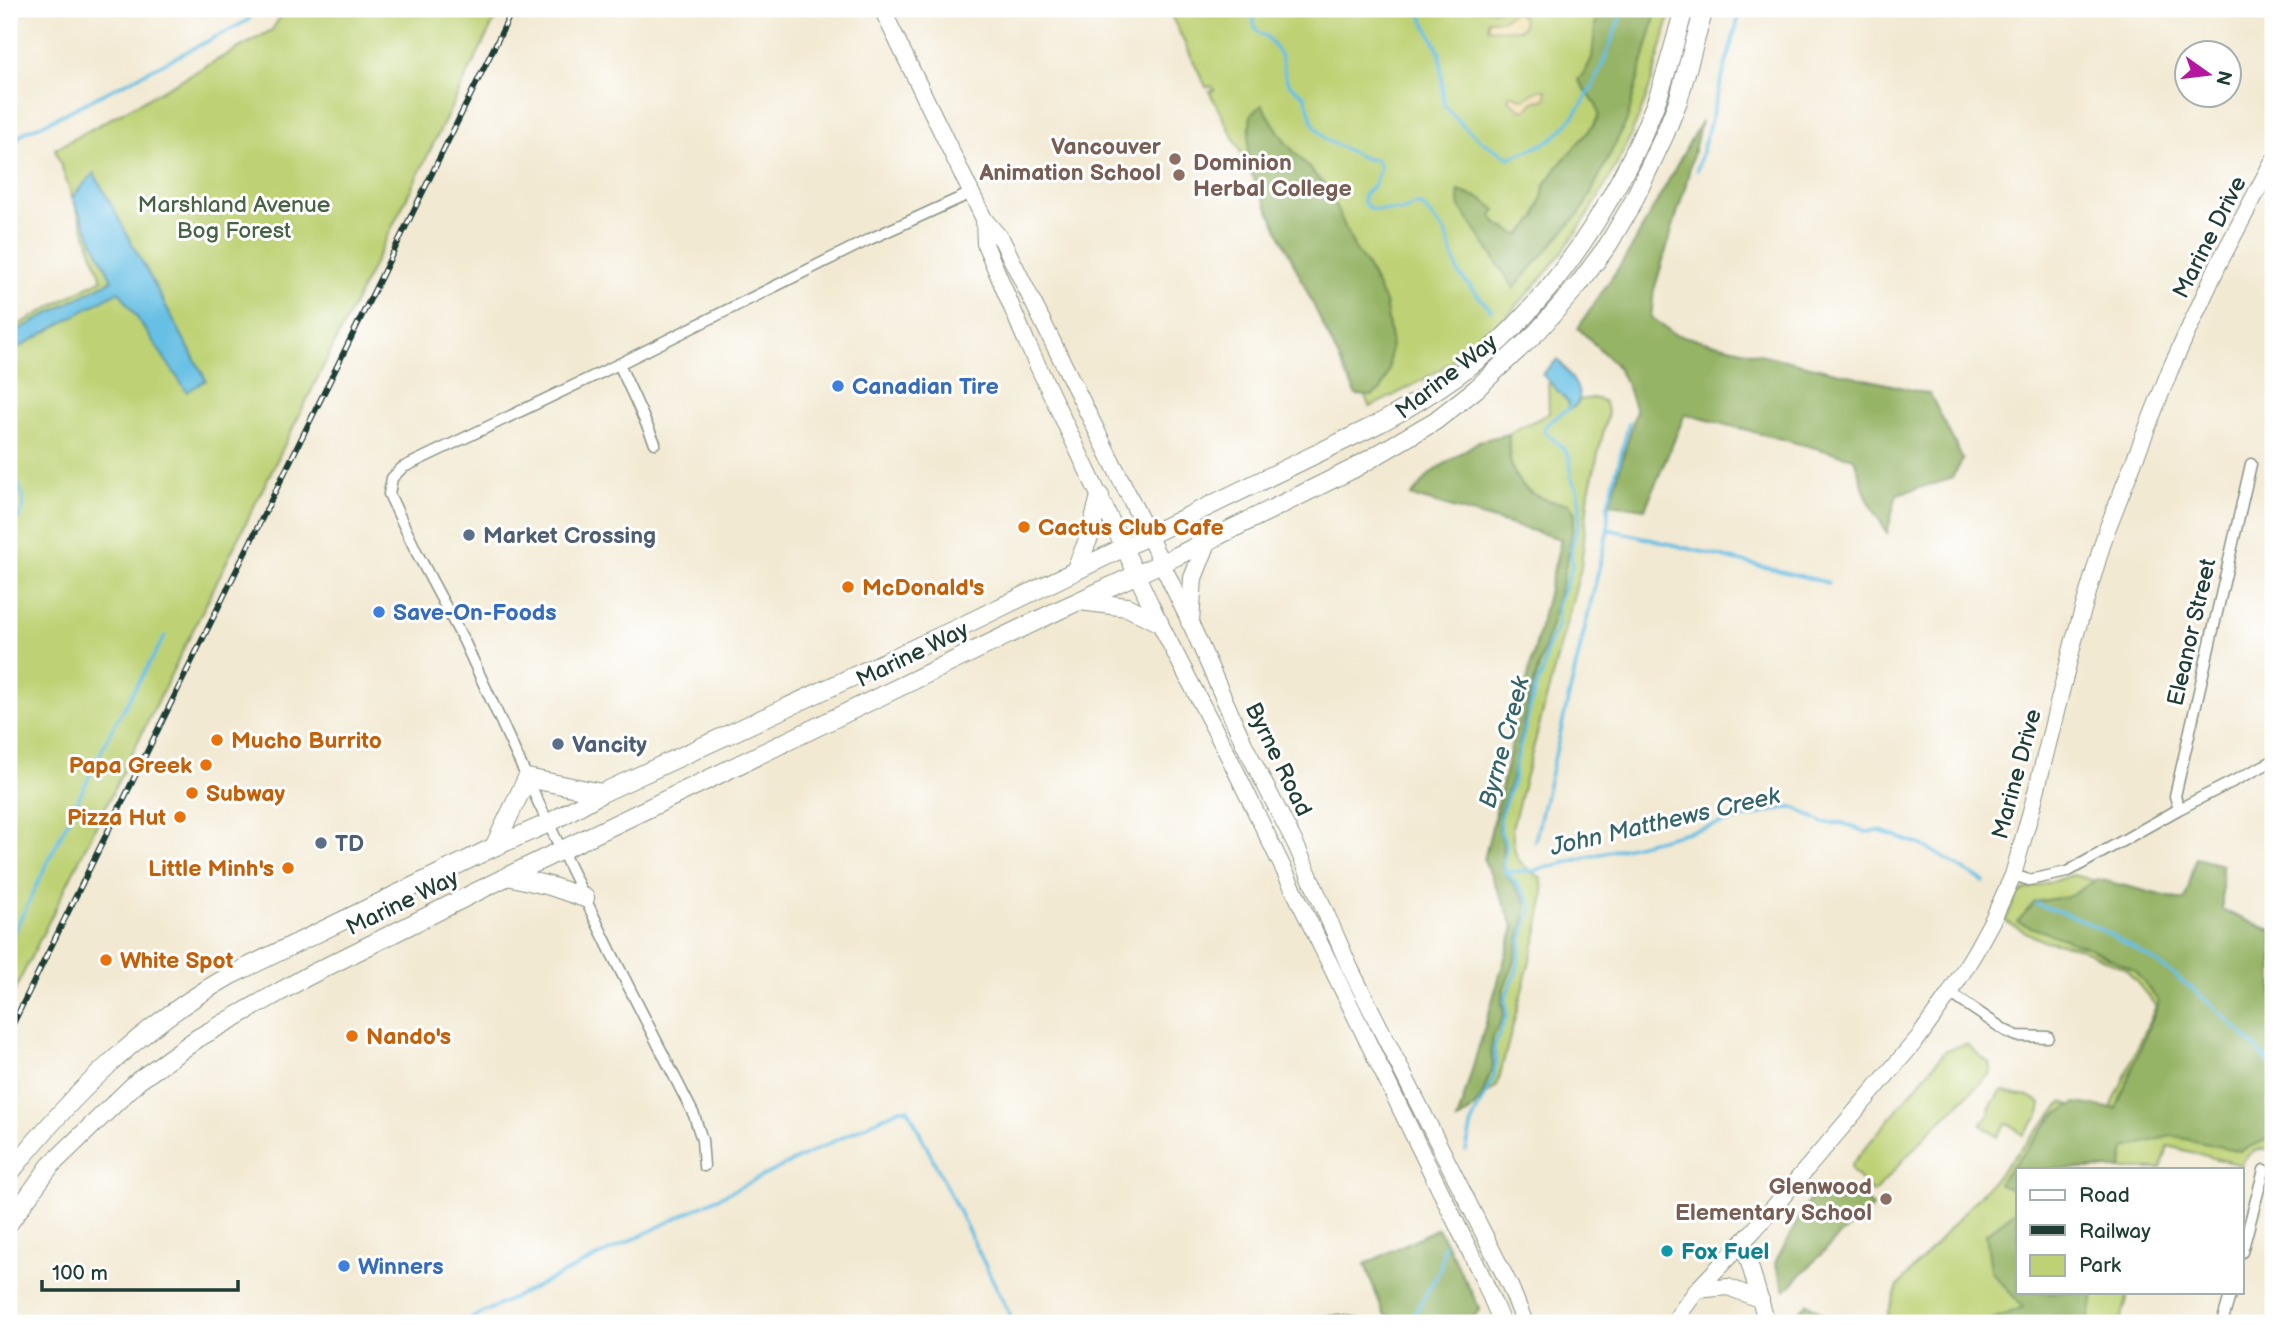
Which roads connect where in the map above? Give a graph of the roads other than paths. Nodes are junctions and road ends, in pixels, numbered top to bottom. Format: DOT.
graph roads {
  1 [pos="882,9"];
  2 [pos="1684,9"];
  3 [pos="1704,9"];
  4 [pos="2273,161"];
  5 [pos="971,193"];
  6 [pos="984,219"];
  7 [pos="619,364"];
  8 [pos="655,443"];
  9 [pos="2251,464"];
  10 [pos="1100,496"];
  11 [pos="1148,534"];
  12 [pos="1208,540"];
  13 [pos="1124,546"];
  14 [pos="1162,563"];
  15 [pos="1075,571"];
  16 [pos="1138,575"];
  17 [pos="1077,601"];
  18 [pos="1159,622"];
  19 [pos="1190,622"];
  20 [pos="2271,762"];
  21 [pos="527,778"];
  22 [pos="602,793"];
  23 [pos="2179,809"];
  24 [pos="548,823"];
  25 [pos="494,847"];
  26 [pos="562,850"];
  27 [pos="2012,875"];
  28 [pos="508,876"];
  29 [pos="585,898"];
  30 [pos="1950,993"];
  31 [pos="2048,1037"];
  32 [pos="704,1166"];
  33 [pos="2264,1170"];
  34 [pos="9,1174"];
  35 [pos="9,1223"];
  36 [pos="1743,1242"];
  37 [pos="2244,1245"];
  38 [pos="1697,1290"];
  39 [pos="2230,1294"];
  40 [pos="1761,1300"];
  41 [pos="1318,1323"];
  42 [pos="1357,1323"];
  43 [pos="1502,1323"];
  44 [pos="1525,1323"];
  45 [pos="1674,1323"];
  46 [pos="1767,1323"];
  47 [pos="2222,1323"];
  1 -- 5 [label="street, Byrne Road"];
  2 -- 11 [label="main road, Marine Way"];
  3 -- 12 [label="main road, Marine Way"];
  4 -- 27 [label="street, Marine Drive"];
  5 -- 6 [label="street, Byrne Road"];
  5 -- 7 [label="street"];
  6 -- 10 [label="street, Byrne Road"];
  6 -- 11 [label="street, Byrne Road"];
  7 -- 8 [label="street"];
  7 -- 21 [label="street"];
  9 -- 23 [label="street, Eleanor Street"];
  10 -- 13 [label="street, Byrne Road"];
  10 -- 15 [label="main road"];
  11 -- 13 [label="main road, Marine Way"];
  11 -- 14 [label="street, Byrne Road"];
  12 -- 14 [label="main road, Marine Way"];
  12 -- 19 [label="main road"];
  13 -- 15 [label="main road, Marine Way"];
  13 -- 16 [label="street, Byrne Road"];
  14 -- 16 [label="main road, Marine Way"];
  14 -- 19 [label="street, Byrne Road"];
  15 -- 22 [label="main road, Marine Way"];
  16 -- 17 [label="main road, Marine Way"];
  16 -- 18 [label="street, Byrne Road"];
  17 -- 18 [label="main road"];
  17 -- 26 [label="main road, Marine Way"];
  18 -- 43 [label="street, Byrne Road"];
  19 -- 44 [label="street, Byrne Road"];
  20 -- 23 [label="street"];
  21 -- 22 [label="main road"];
  21 -- 24 [label="street"];
  21 -- 25 [label="main road"];
  22 -- 24 [label="main road, Marine Way"];
  23 -- 27 [label="street"];
  24 -- 25 [label="main road, Marine Way"];
  24 -- 26 [label="street"];
  25 -- 34 [label="main road, Marine Way"];
  26 -- 28 [label="main road, Marine Way"];
  26 -- 29 [label="street"];
  27 -- 30 [label="street, Marine Drive"];
  28 -- 29 [label="main road"];
  28 -- 35 [label="main road, Marine Way"];
  29 -- 32 [label="street"];
  30 -- 31 [label="street"];
  30 -- 36 [label="street, Marine Drive"];
  33 -- 37 [label="street"];
  36 -- 38 [label="street, Marine Drive"];
  36 -- 40 [label="street"];
  38 -- 40 [label="street"];
  38 -- 45 [label="street, Marine Drive"];
  39 -- 47 [label="street"];
  40 -- 46 [label="street"];
  41 -- 42 [label="street"];
}
